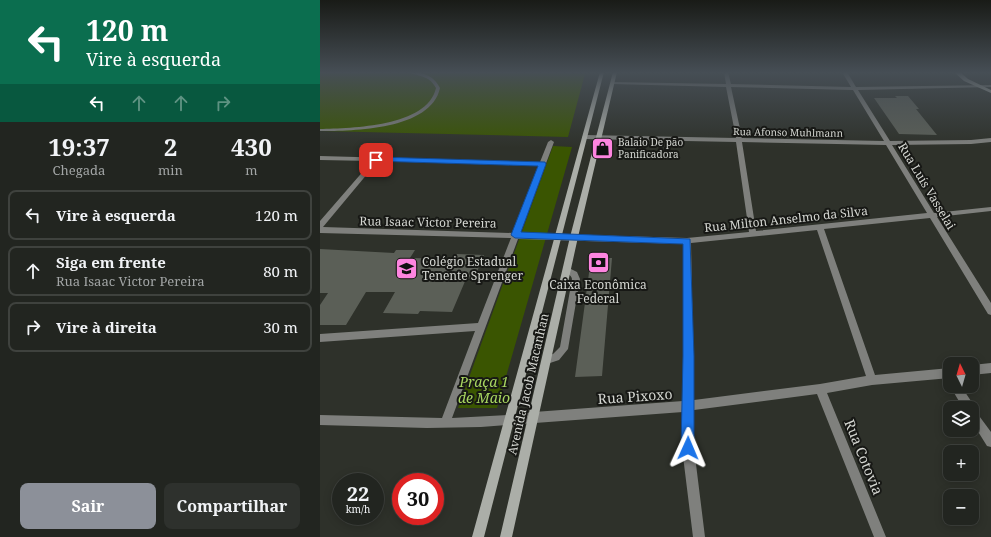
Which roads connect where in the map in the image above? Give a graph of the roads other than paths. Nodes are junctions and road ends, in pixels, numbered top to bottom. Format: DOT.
graph roads {
  1 [pos="436,97"];
  2 [pos="595,97"];
  3 [pos="610,97"];
  4 [pos="732,97"];
  5 [pos="858,97"];
  6 [pos="320,130"];
  7 [pos="585,137"];
  8 [pos="600,137"];
  9 [pos="739,140"];
  10 [pos="991,140"];
  11 [pos="551,142"];
  12 [pos="888,143"];
  13 [pos="320,158"];
  14 [pos="376,160"];
  15 [pos="543,164"];
  16 [pos="991,209"];
  17 [pos="931,215"];
  18 [pos="320,226"];
  19 [pos="820,227"];
  20 [pos="320,230"];
  21 [pos="753,234"];
  22 [pos="515,235"];
  23 [pos="559,236"];
  24 [pos="574,237"];
  25 [pos="687,241"];
  26 [pos="567,270"];
  27 [pos="991,311"];
  28 [pos="481,327"];
  29 [pos="320,338"];
  30 [pos="547,360"];
  31 [pos="991,368"];
  32 [pos="979,369"];
  33 [pos="943,375"];
  34 [pos="872,380"];
  35 [pos="820,389"];
  36 [pos="688,406"];
  37 [pos="534,417"];
  38 [pos="320,420"];
  39 [pos="510,421"];
  40 [pos="445,423"];
  41 [pos="979,424"];
  42 [pos="991,442"];
  43 [pos="478,537"];
  44 [pos="506,537"];
  45 [pos="699,537"];
  46 [pos="880,537"];
  1 -- 6 [label="lane"];
  2 -- 7 [label="main road, Avenida Jacob Macanhan"];
  3 -- 8 [label="main road, Avenida Jacob Macanhan"];
  4 -- 9 [label="street"];
  5 -- 12 [label="street, Rua Luís Vasselai"];
  7 -- 8 [label="street, Rua Afonso Muhlmann"];
  7 -- 23 [label="main road, Avenida Jacob Macanhan"];
  8 -- 9 [label="street, Rua Afonso Muhlmann"];
  8 -- 24 [label="main road, Avenida Jacob Macanhan"];
  9 -- 12 [label="street, Rua Afonso Muhlmann"];
  9 -- 21 [label="street"];
  10 -- 12 [label="street, Rua Afonso Muhlmann"];
  11 -- 15 [label="street"];
  12 -- 17 [label="street, Rua Luís Vasselai"];
  13 -- 14 [label="street"];
  14 -- 15 [label="street"];
  14 -- 18 [label="street"];
  15 -- 22 [label="street"];
  16 -- 17 [label="street, Rua Milton Anselmo da Silva"];
  17 -- 19 [label="street, Rua Milton Anselmo da Silva"];
  17 -- 27 [label="street, Rua Luís Vasselai"];
  19 -- 21 [label="street, Rua Milton Anselmo da Silva"];
  19 -- 34 [label="street"];
  20 -- 22 [label="street, Rua Isaac Victor Pereira"];
  21 -- 25 [label="street, Rua Milton Anselmo da Silva"];
  22 -- 23 [label="street, Rua Isaac Victor Pereira"];
  22 -- 28 [label="street"];
  23 -- 24 [label="street, Rua Milton Anselmo da Silva"];
  23 -- 39 [label="main road, Avenida Jacob Macanhan"];
  24 -- 25 [label="street, Rua Milton Anselmo da Silva"];
  24 -- 26 [label="main road, Avenida Jacob Macanhan"];
  25 -- 36 [label="street"];
  26 -- 30 [label="main road, Avenida Jacob Macanhan"];
  26 -- 30 [label="lane"];
  28 -- 29 [label="street"];
  28 -- 40 [label="street"];
  30 -- 37 [label="main road, Avenida Jacob Macanhan"];
  31 -- 32 [label="street"];
  33 -- 34 [label="street, Rua Pixoxo"];
  34 -- 35 [label="street, Rua Pixoxo"];
  35 -- 36 [label="street, Rua Pixoxo"];
  35 -- 46 [label="street, Rua Cotovia"];
  36 -- 37 [label="street, Rua Pixoxo"];
  36 -- 45 [label="street"];
  37 -- 39 [label="street, Rua Pixoxo"];
  37 -- 44 [label="main road, Avenida Jacob Macanhan"];
  38 -- 40 [label="street, Rua Pixoxo"];
  39 -- 40 [label="street, Rua Pixoxo"];
  39 -- 43 [label="main road, Avenida Jacob Macanhan"];
  41 -- 42 [label="street"];
}
